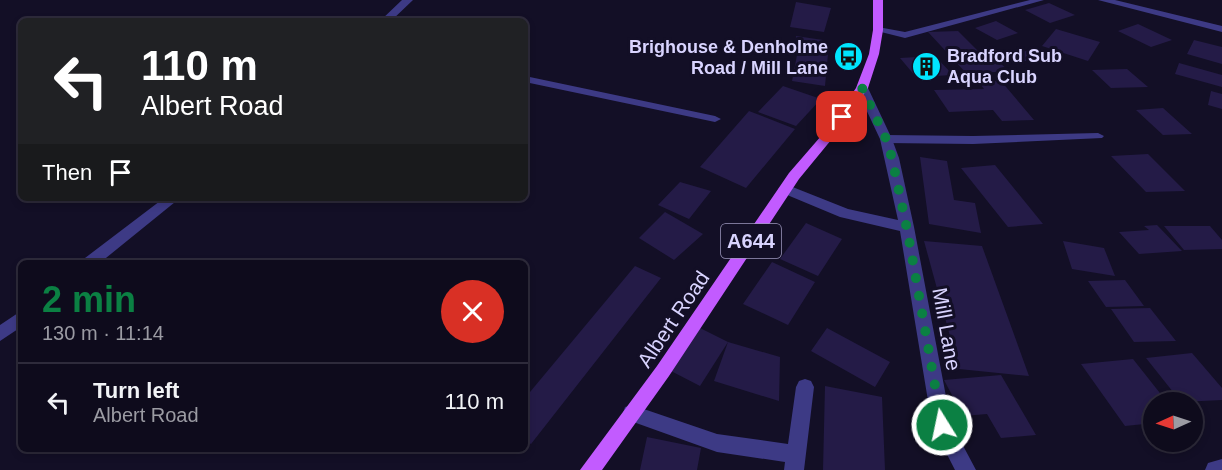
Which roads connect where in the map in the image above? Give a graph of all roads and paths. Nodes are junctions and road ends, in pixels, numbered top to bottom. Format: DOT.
graph roads {
  1 [pos="408,0"];
  2 [pos="878,0"];
  3 [pos="1040,0"];
  4 [pos="1103,0"];
  5 [pos="388,18"];
  6 [pos="1222,29"];
  7 [pos="878,30"];
  8 [pos="528,80"];
  9 [pos="862,88"];
  10 [pos="715,119"];
  11 [pos="1098,136"];
  12 [pos="886,139"];
  13 [pos="785,189"];
  14 [pos="169,201"];
  15 [pos="907,227"];
  16 [pos="94,260"];
  17 [pos="18,320"];
  18 [pos="0,334"];
  19 [pos="805,387"];
  20 [pos="632,413"];
  21 [pos="794,462"];
  22 [pos="1222,469"];
  23 [pos="590,470"];
  24 [pos="966,470"];
  25 [pos="1215,470"];
  1 -- 5 [label="street"];
  2 -- 7 [label="main road, Albert Road / A644"];
  3 -- 7 [label="lane"];
  4 -- 6 [label="street"];
  7 -- 9 [label="main road, Albert Road / A644"];
  8 -- 10 [label="lane"];
  9 -- 12 [label="street, Mill Lane"];
  9 -- 13 [label="main road, Albert Road / A644"];
  11 -- 12 [label="lane"];
  12 -- 15 [label="street, Mill Lane"];
  13 -- 15 [label="street"];
  13 -- 20 [label="main road, Albert Road / A644"];
  14 -- 16 [label="street"];
  15 -- 24 [label="street, Mill Lane"];
  17 -- 18 [label="street"];
  19 -- 21 [label="street"];
  20 -- 21 [label="street"];
  20 -- 23 [label="main road, Albert Road / A644"];
  22 -- 25 [label="street"];
}
